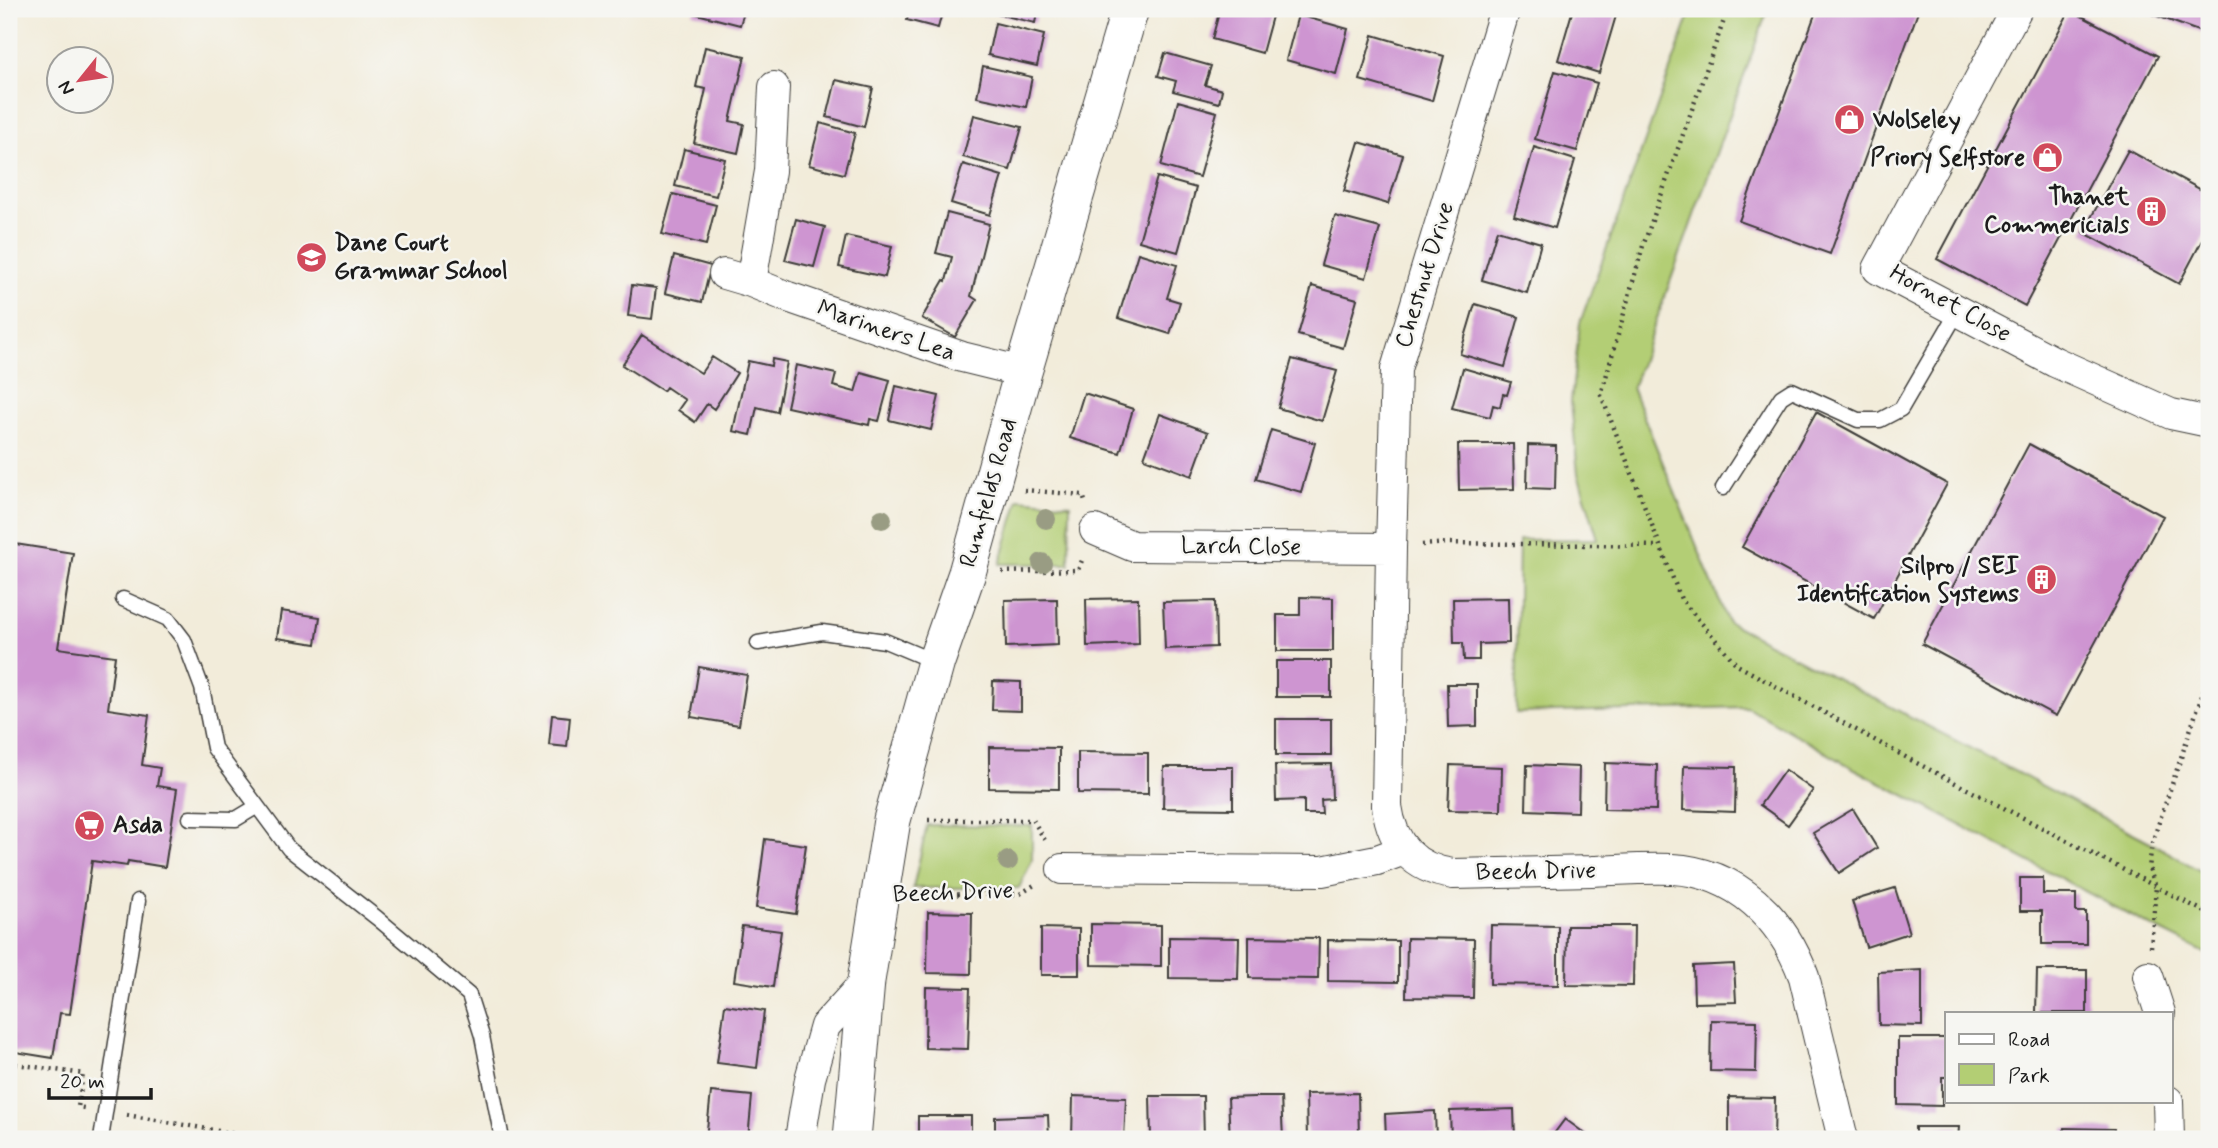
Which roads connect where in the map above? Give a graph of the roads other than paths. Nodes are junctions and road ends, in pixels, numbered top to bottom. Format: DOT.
graph roads {
  1 [pos="1130,9"];
  2 [pos="1504,9"];
  3 [pos="2017,9"];
  4 [pos="774,87"];
  5 [pos="1958,311"];
  6 [pos="1023,372"];
  7 [pos="2209,422"];
  8 [pos="1723,488"];
  9 [pos="1095,530"];
  10 [pos="1391,548"];
  11 [pos="123,599"];
  12 [pos="758,643"];
  13 [pos="936,662"];
  14 [pos="256,807"];
  15 [pos="191,818"];
  16 [pos="1404,850"];
  17 [pos="1062,869"];
  18 [pos="138,901"];
  19 [pos="2148,976"];
  20 [pos="866,981"];
  21 [pos="2160,1012"];
  22 [pos="2168,1102"];
  23 [pos="101,1139"];
  24 [pos="502,1139"];
  25 [pos="800,1139"];
  26 [pos="852,1139"];
  27 [pos="1843,1139"];
  28 [pos="2169,1139"];
  1 -- 6 [label="street, Rumfields Road"];
  2 -- 10 [label="street, Chestnut Drive"];
  3 -- 5 [label="street, Hornet Close"];
  4 -- 6 [label="street, Mariners Lea"];
  5 -- 7 [label="street, Hornet Close"];
  5 -- 8 [label="lane"];
  6 -- 13 [label="street, Rumfields Road"];
  9 -- 10 [label="street, Larch Close"];
  10 -- 16 [label="street, Chestnut Drive"];
  11 -- 14 [label="lane"];
  12 -- 13 [label="lane"];
  13 -- 20 [label="street, Rumfields Road"];
  14 -- 15 [label="lane"];
  14 -- 24 [label="lane"];
  16 -- 17 [label="street"];
  16 -- 27 [label="street, Beech Drive"];
  18 -- 23 [label="lane"];
  19 -- 21 [label="street"];
  20 -- 25 [label="street"];
  20 -- 26 [label="street, Rumfields Road"];
  22 -- 28 [label="street"];
}
